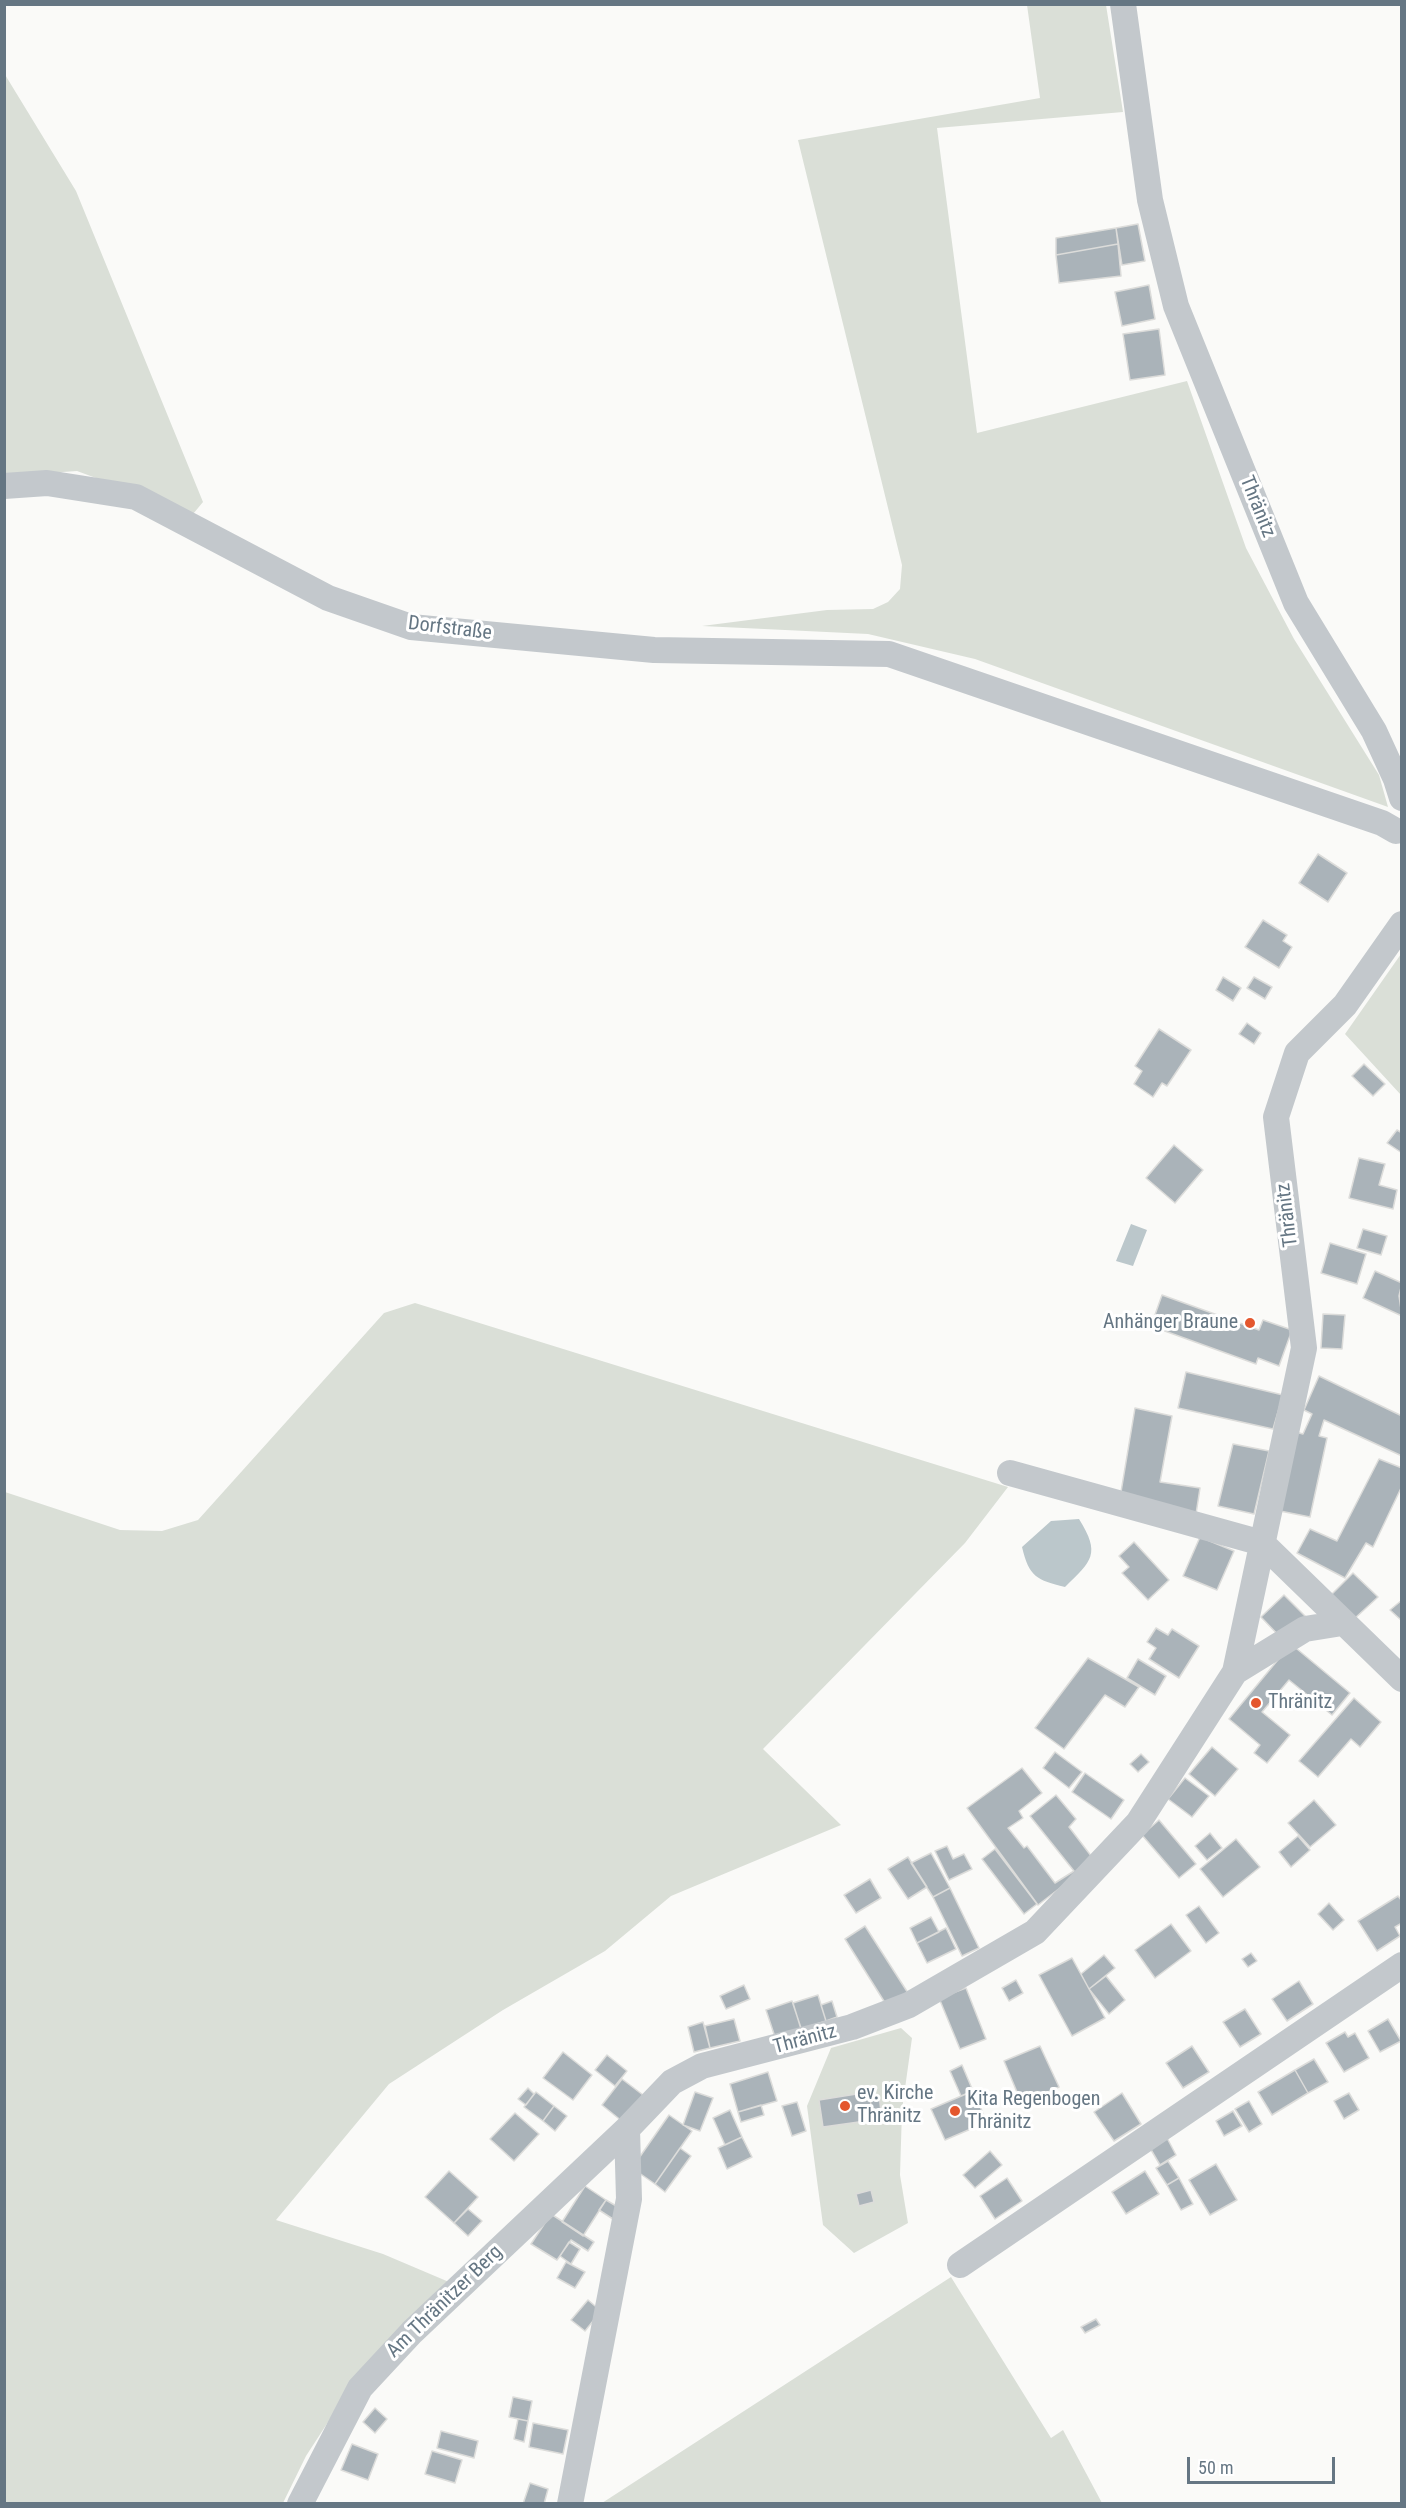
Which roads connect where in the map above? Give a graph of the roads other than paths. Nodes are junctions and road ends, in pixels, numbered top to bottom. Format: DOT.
graph roads {
  1 [pos="1123,4"];
  2 [pos="4,486"];
  3 [pos="1401,798"];
  4 [pos="1400,828"];
  5 [pos="1401,924"];
  6 [pos="1010,1473"];
  7 [pos="1262,1543"];
  8 [pos="1342,1623"];
  9 [pos="1235,1672"];
  10 [pos="1401,1679"];
  11 [pos="1401,1965"];
  12 [pos="627,2129"];
  13 [pos="960,2265"];
  14 [pos="300,2504"];
  15 [pos="570,2504"];
  1 -- 3 [label="street, Thränitz"];
  2 -- 4 [label="street, Dorfstraße"];
  5 -- 7 [label="street, Thränitz"];
  6 -- 7 [label="street"];
  7 -- 8 [label="street"];
  7 -- 9 [label="street, Thränitz"];
  8 -- 9 [label="street, Thränitz"];
  8 -- 10 [label="street"];
  9 -- 12 [label="street, Thränitz"];
  11 -- 13 [label="street"];
  12 -- 14 [label="street, Am Thränitzer Berg"];
  12 -- 15 [label="street"];
}
